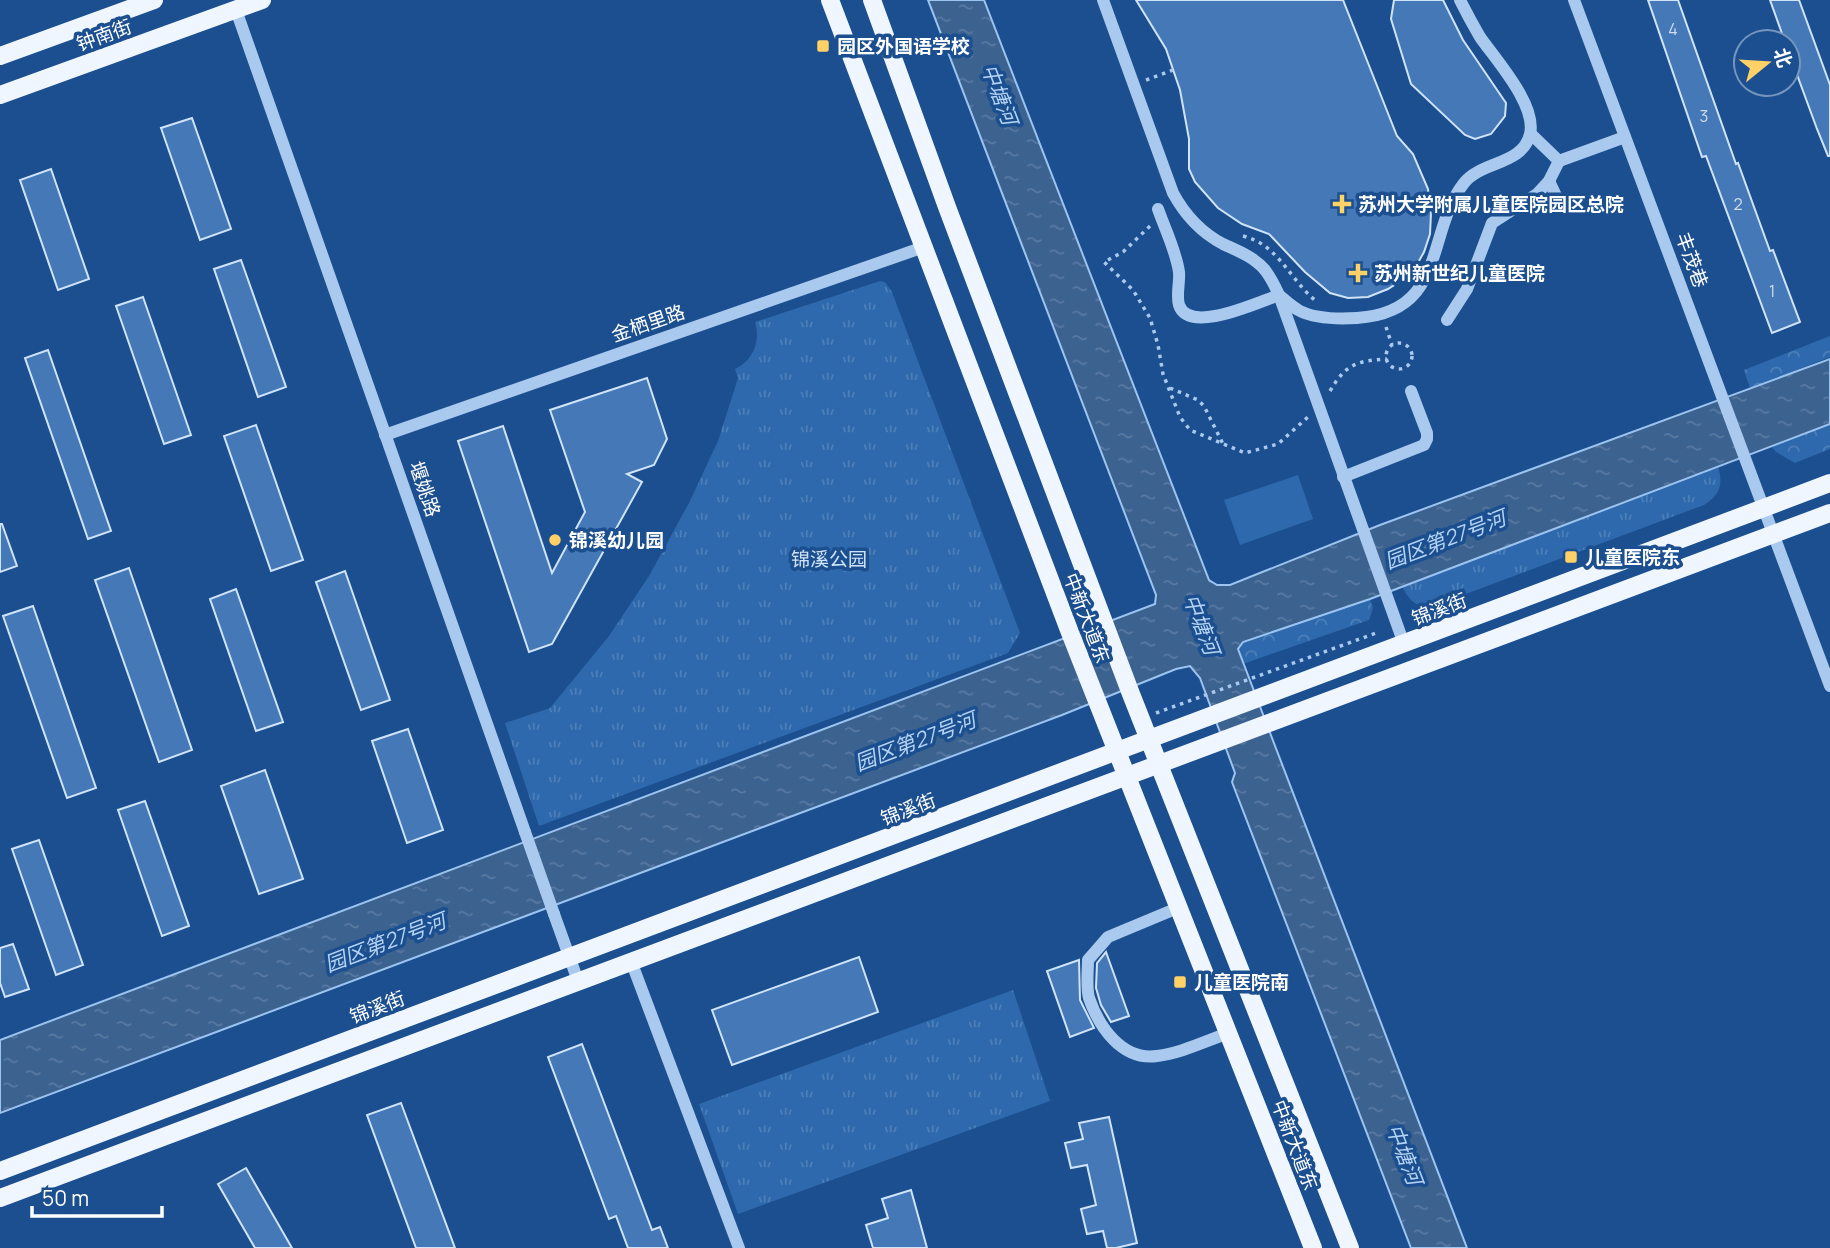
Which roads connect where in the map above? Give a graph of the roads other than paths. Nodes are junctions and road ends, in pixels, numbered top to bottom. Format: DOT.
graph roads {
  1 [pos="154,0"];
  2 [pos="262,0"];
  3 [pos="830,0"];
  4 [pos="872,0"];
  5 [pos="1103,0"];
  6 [pos="1460,0"];
  7 [pos="1574,0"];
  8 [pos="236,9"];
  9 [pos="0,56"];
  10 [pos="0,95"];
  11 [pos="1531,134"];
  12 [pos="1625,137"];
  13 [pos="1559,161"];
  14 [pos="1549,181"];
  15 [pos="1561,206"];
  16 [pos="1158,209"];
  17 [pos="924,247"];
  18 [pos="1279,295"];
  19 [pos="1447,320"];
  20 [pos="1411,391"];
  21 [pos="386,435"];
  22 [pos="1343,477"];
  23 [pos="1830,483"];
  24 [pos="1765,508"];
  25 [pos="1830,513"];
  26 [pos="1774,534"];
  27 [pos="1404,645"];
  28 [pos="1830,686"];
  29 [pos="1150,740"];
  30 [pos="1118,753"];
  31 [pos="1159,763"];
  32 [pos="1127,776"];
  33 [pos="1180,907"];
  34 [pos="569,958"];
  35 [pos="631,961"];
  36 [pos="578,981"];
  37 [pos="1229,1033"];
  38 [pos="0,1171"];
  39 [pos="0,1198"];
  40 [pos="739,1248"];
  41 [pos="1313,1248"];
  42 [pos="1350,1248"];
  1 -- 9 [label="main road, 钟南街"];
  2 -- 8 [label="main road, 钟南街"];
  3 -- 17 [label="main road, 中新大道东"];
  4 -- 29 [label="main road, 中新大道东"];
  5 -- 18 [label="street"];
  6 -- 11 [label="street"];
  7 -- 12 [label="street, 丰茂巷"];
  8 -- 10 [label="main road, 钟南街"];
  8 -- 21 [label="street, 堰姚路"];
  11 -- 13 [label="street"];
  11 -- 18 [label="street"];
  12 -- 13 [label="street"];
  12 -- 24 [label="street, 丰茂巷"];
  13 -- 14 [label="street"];
  14 -- 15 [label="street"];
  14 -- 19 [label="street"];
  16 -- 18 [label="street"];
  17 -- 21 [label="street, 金栖里路"];
  17 -- 30 [label="main road, 中新大道东"];
  18 -- 22 [label="street"];
  20 -- 22 [label="street"];
  21 -- 34 [label="street, 堰姚路, bridge"];
  22 -- 27 [label="street"];
  23 -- 24 [label="main road, 锦溪街"];
  24 -- 26 [label="street, 丰茂巷"];
  24 -- 27 [label="main road, 锦溪街"];
  25 -- 26 [label="main road"];
  26 -- 28 [label="street, 丰茂巷"];
  26 -- 31 [label="main road"];
  27 -- 29 [label="main road, 锦溪街"];
  29 -- 30 [label="main road, 锦溪街"];
  29 -- 31 [label="main road, 中新大道东"];
  30 -- 32 [label="main road, 中新大道东"];
  30 -- 34 [label="main road, 锦溪街"];
  31 -- 32 [label="main road"];
  31 -- 42 [label="main road, 中新大道东"];
  32 -- 33 [label="main road, 中新大道东"];
  32 -- 35 [label="main road"];
  33 -- 37 [label="main road, 中新大道东"];
  33 -- 37 [label="street"];
  34 -- 36 [label="street, 堰姚路"];
  34 -- 38 [label="main road, 锦溪街"];
  35 -- 36 [label="main road"];
  35 -- 40 [label="street"];
  36 -- 39 [label="main road"];
  37 -- 41 [label="main road, 中新大道东"];
}
